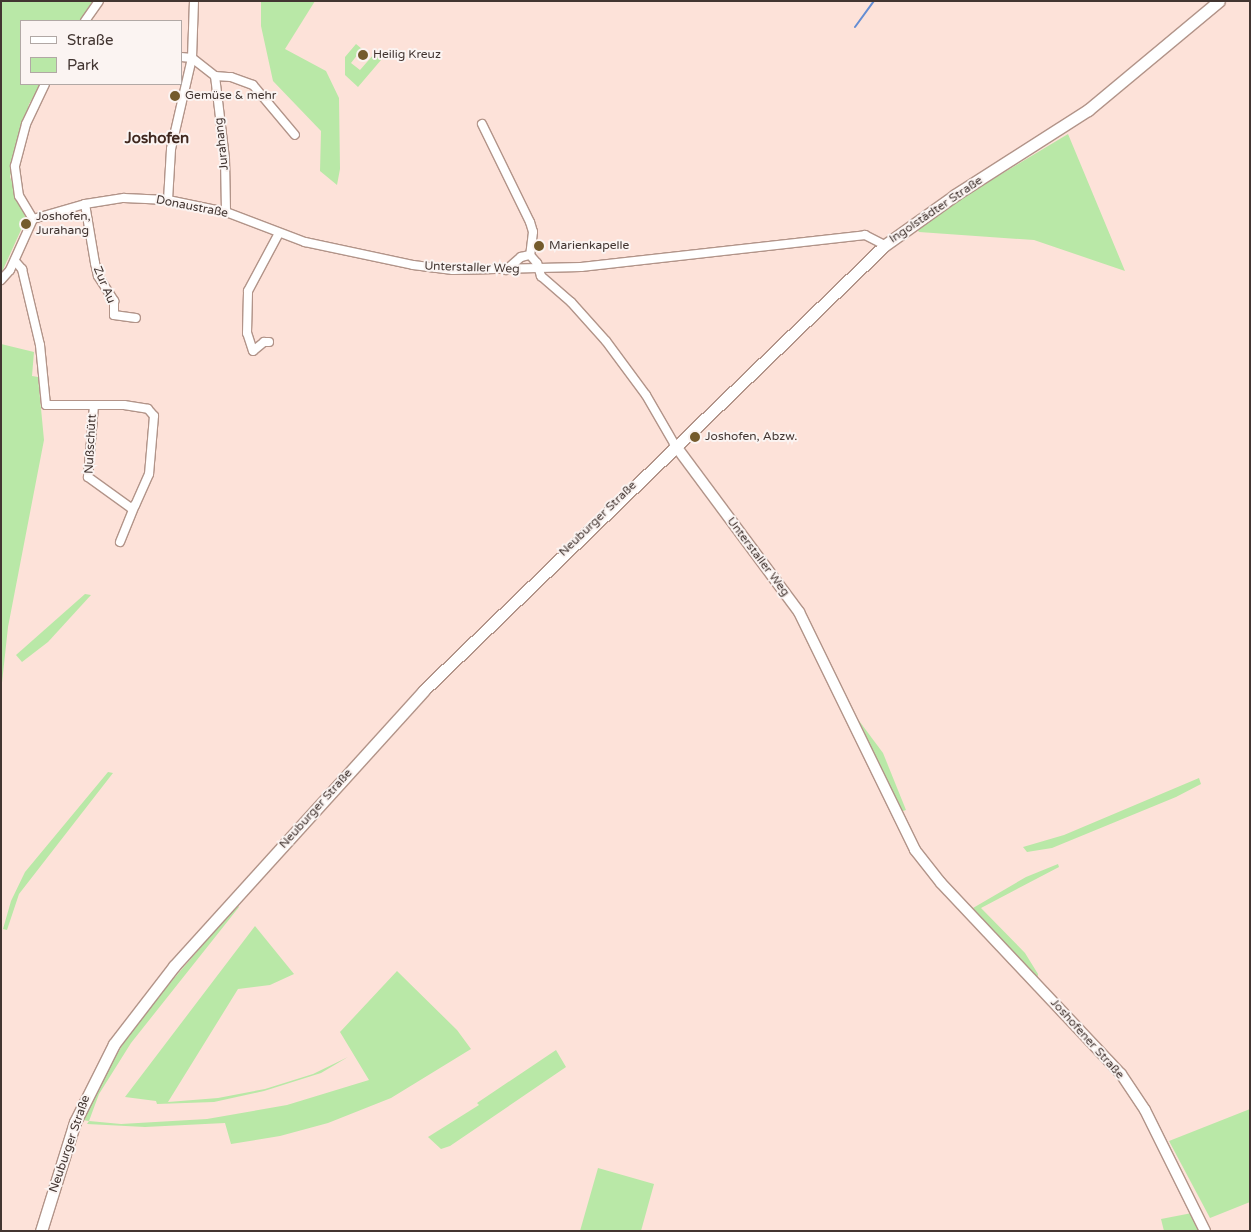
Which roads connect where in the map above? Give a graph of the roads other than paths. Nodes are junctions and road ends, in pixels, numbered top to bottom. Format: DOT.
graph roads {
  1 [pos="99,1"];
  2 [pos="194,1"];
  3 [pos="1219,1"];
  4 [pos="86,20"];
  5 [pos="182,57"];
  6 [pos="192,58"];
  7 [pos="215,76"];
  8 [pos="46,85"];
  9 [pos="482,124"];
  10 [pos="295,135"];
  11 [pos="168,200"];
  12 [pos="85,204"];
  13 [pos="226,212"];
  14 [pos="33,219"];
  15 [pos="279,233"];
  16 [pos="885,244"];
  17 [pos="347,252"];
  18 [pos="530,255"];
  19 [pos="17,263"];
  20 [pos="506,270"];
  21 [pos="539,270"];
  22 [pos="1,280"];
  23 [pos="136,318"];
  24 [pos="270,342"];
  25 [pos="94,406"];
  26 [pos="675,445"];
  27 [pos="136,506"];
  28 [pos="120,542"];
  29 [pos="933,873"];
  30 [pos="41,1231"];
  31 [pos="1205,1231"];
  1 -- 4 [label="street"];
  2 -- 6 [label="street"];
  3 -- 16 [label="main road, Ingolstädter Straße"];
  5 -- 6 [label="street"];
  6 -- 7 [label="street"];
  6 -- 11 [label="street"];
  7 -- 10 [label="street"];
  7 -- 13 [label="street, Jurahang"];
  8 -- 14 [label="street"];
  9 -- 18 [label="street, Unterstaller Weg"];
  11 -- 12 [label="street, Donaustraße"];
  11 -- 13 [label="street, Donaustraße"];
  12 -- 14 [label="street, Donaustraße"];
  12 -- 23 [label="street, Zur Au"];
  13 -- 15 [label="street, Donaustraße"];
  14 -- 19 [label="street"];
  15 -- 17 [label="street, Donaustraße"];
  15 -- 24 [label="street"];
  16 -- 21 [label="street"];
  16 -- 26 [label="main road, Ingolstädter Straße"];
  17 -- 20 [label="street, Unterstaller Weg"];
  18 -- 20 [label="street"];
  18 -- 21 [label="street, Unterstaller Weg"];
  19 -- 22 [label="street"];
  19 -- 25 [label="street, Nußschütt"];
  20 -- 21 [label="street, Unterstaller Weg"];
  21 -- 26 [label="street, Unterstaller Weg"];
  25 -- 27 [label="street, Nußschütt"];
  25 -- 27 [label="street, Nußschütt"];
  26 -- 29 [label="street, Unterstaller Weg"];
  26 -- 30 [label="main road, Neuburger Straße"];
  27 -- 28 [label="street"];
  29 -- 31 [label="street, Joshofener Straße"];
}
